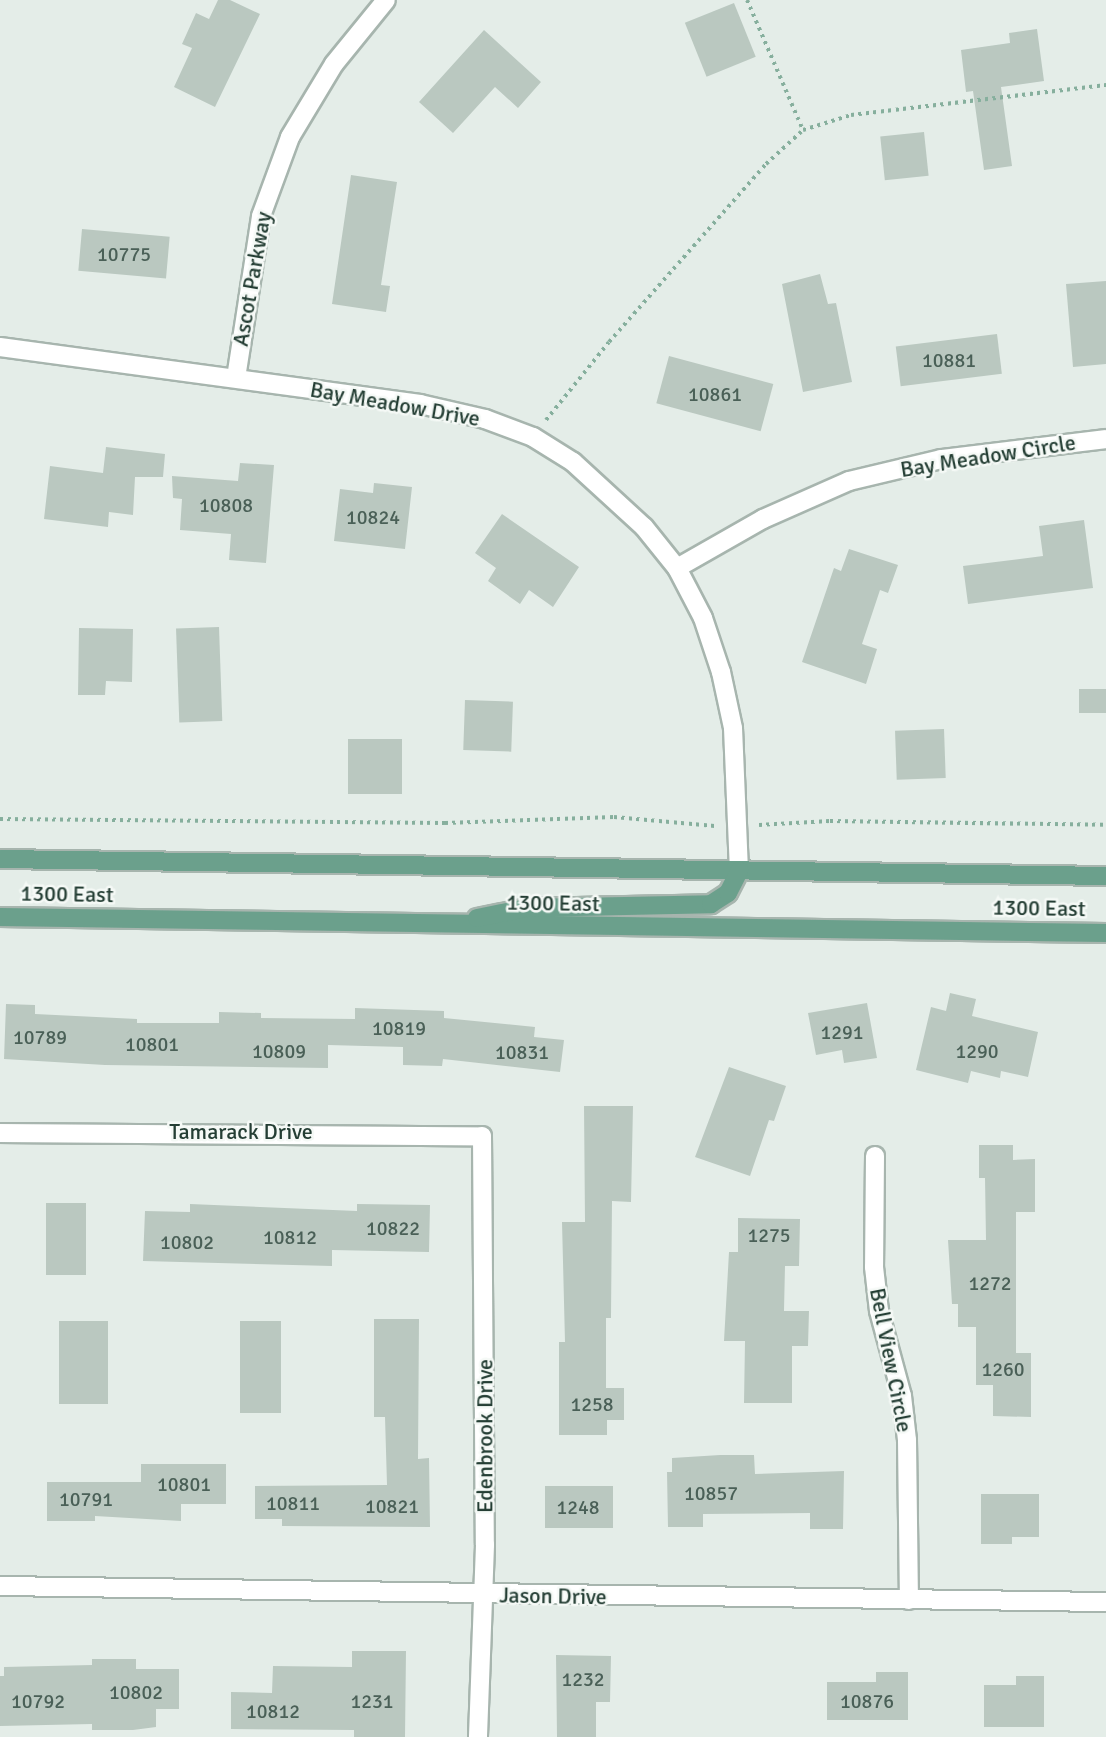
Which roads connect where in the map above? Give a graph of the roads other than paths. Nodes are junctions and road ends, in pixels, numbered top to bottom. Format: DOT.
graph roads {
  1 [pos="386,0"];
  2 [pos="0,347"];
  3 [pos="236,378"];
  4 [pos="1106,438"];
  5 [pos="676,568"];
  6 [pos="0,859"];
  7 [pos="739,871"];
  8 [pos="1106,876"];
  9 [pos="0,917"];
  10 [pos="446,924"];
  11 [pos="1106,933"];
  12 [pos="0,1133"];
  13 [pos="482,1136"];
  14 [pos="875,1156"];
  15 [pos="0,1586"];
  16 [pos="482,1594"];
  17 [pos="909,1600"];
  18 [pos="1106,1602"];
  19 [pos="478,1737"];
  1 -- 3 [label="street, Ascot Parkway"];
  2 -- 3 [label="street, Bay Meadow Drive"];
  3 -- 5 [label="street, Bay Meadow Drive"];
  4 -- 5 [label="street, Bay Meadow Circle"];
  5 -- 7 [label="street, Bay Meadow Drive"];
  6 -- 7 [label="main road, 1300 East"];
  7 -- 8 [label="main road, 1300 East"];
  7 -- 10 [label="main road"];
  9 -- 10 [label="main road, 1300 East"];
  10 -- 11 [label="main road, 1300 East"];
  12 -- 13 [label="street, Tamarack Drive"];
  13 -- 16 [label="street, Edenbrook Drive"];
  14 -- 17 [label="street, Bell View Circle"];
  15 -- 16 [label="street, Jason Drive"];
  16 -- 17 [label="street, Jason Drive"];
  16 -- 19 [label="street, Edenbrook Drive"];
  17 -- 18 [label="street, Jason Drive"];
}
